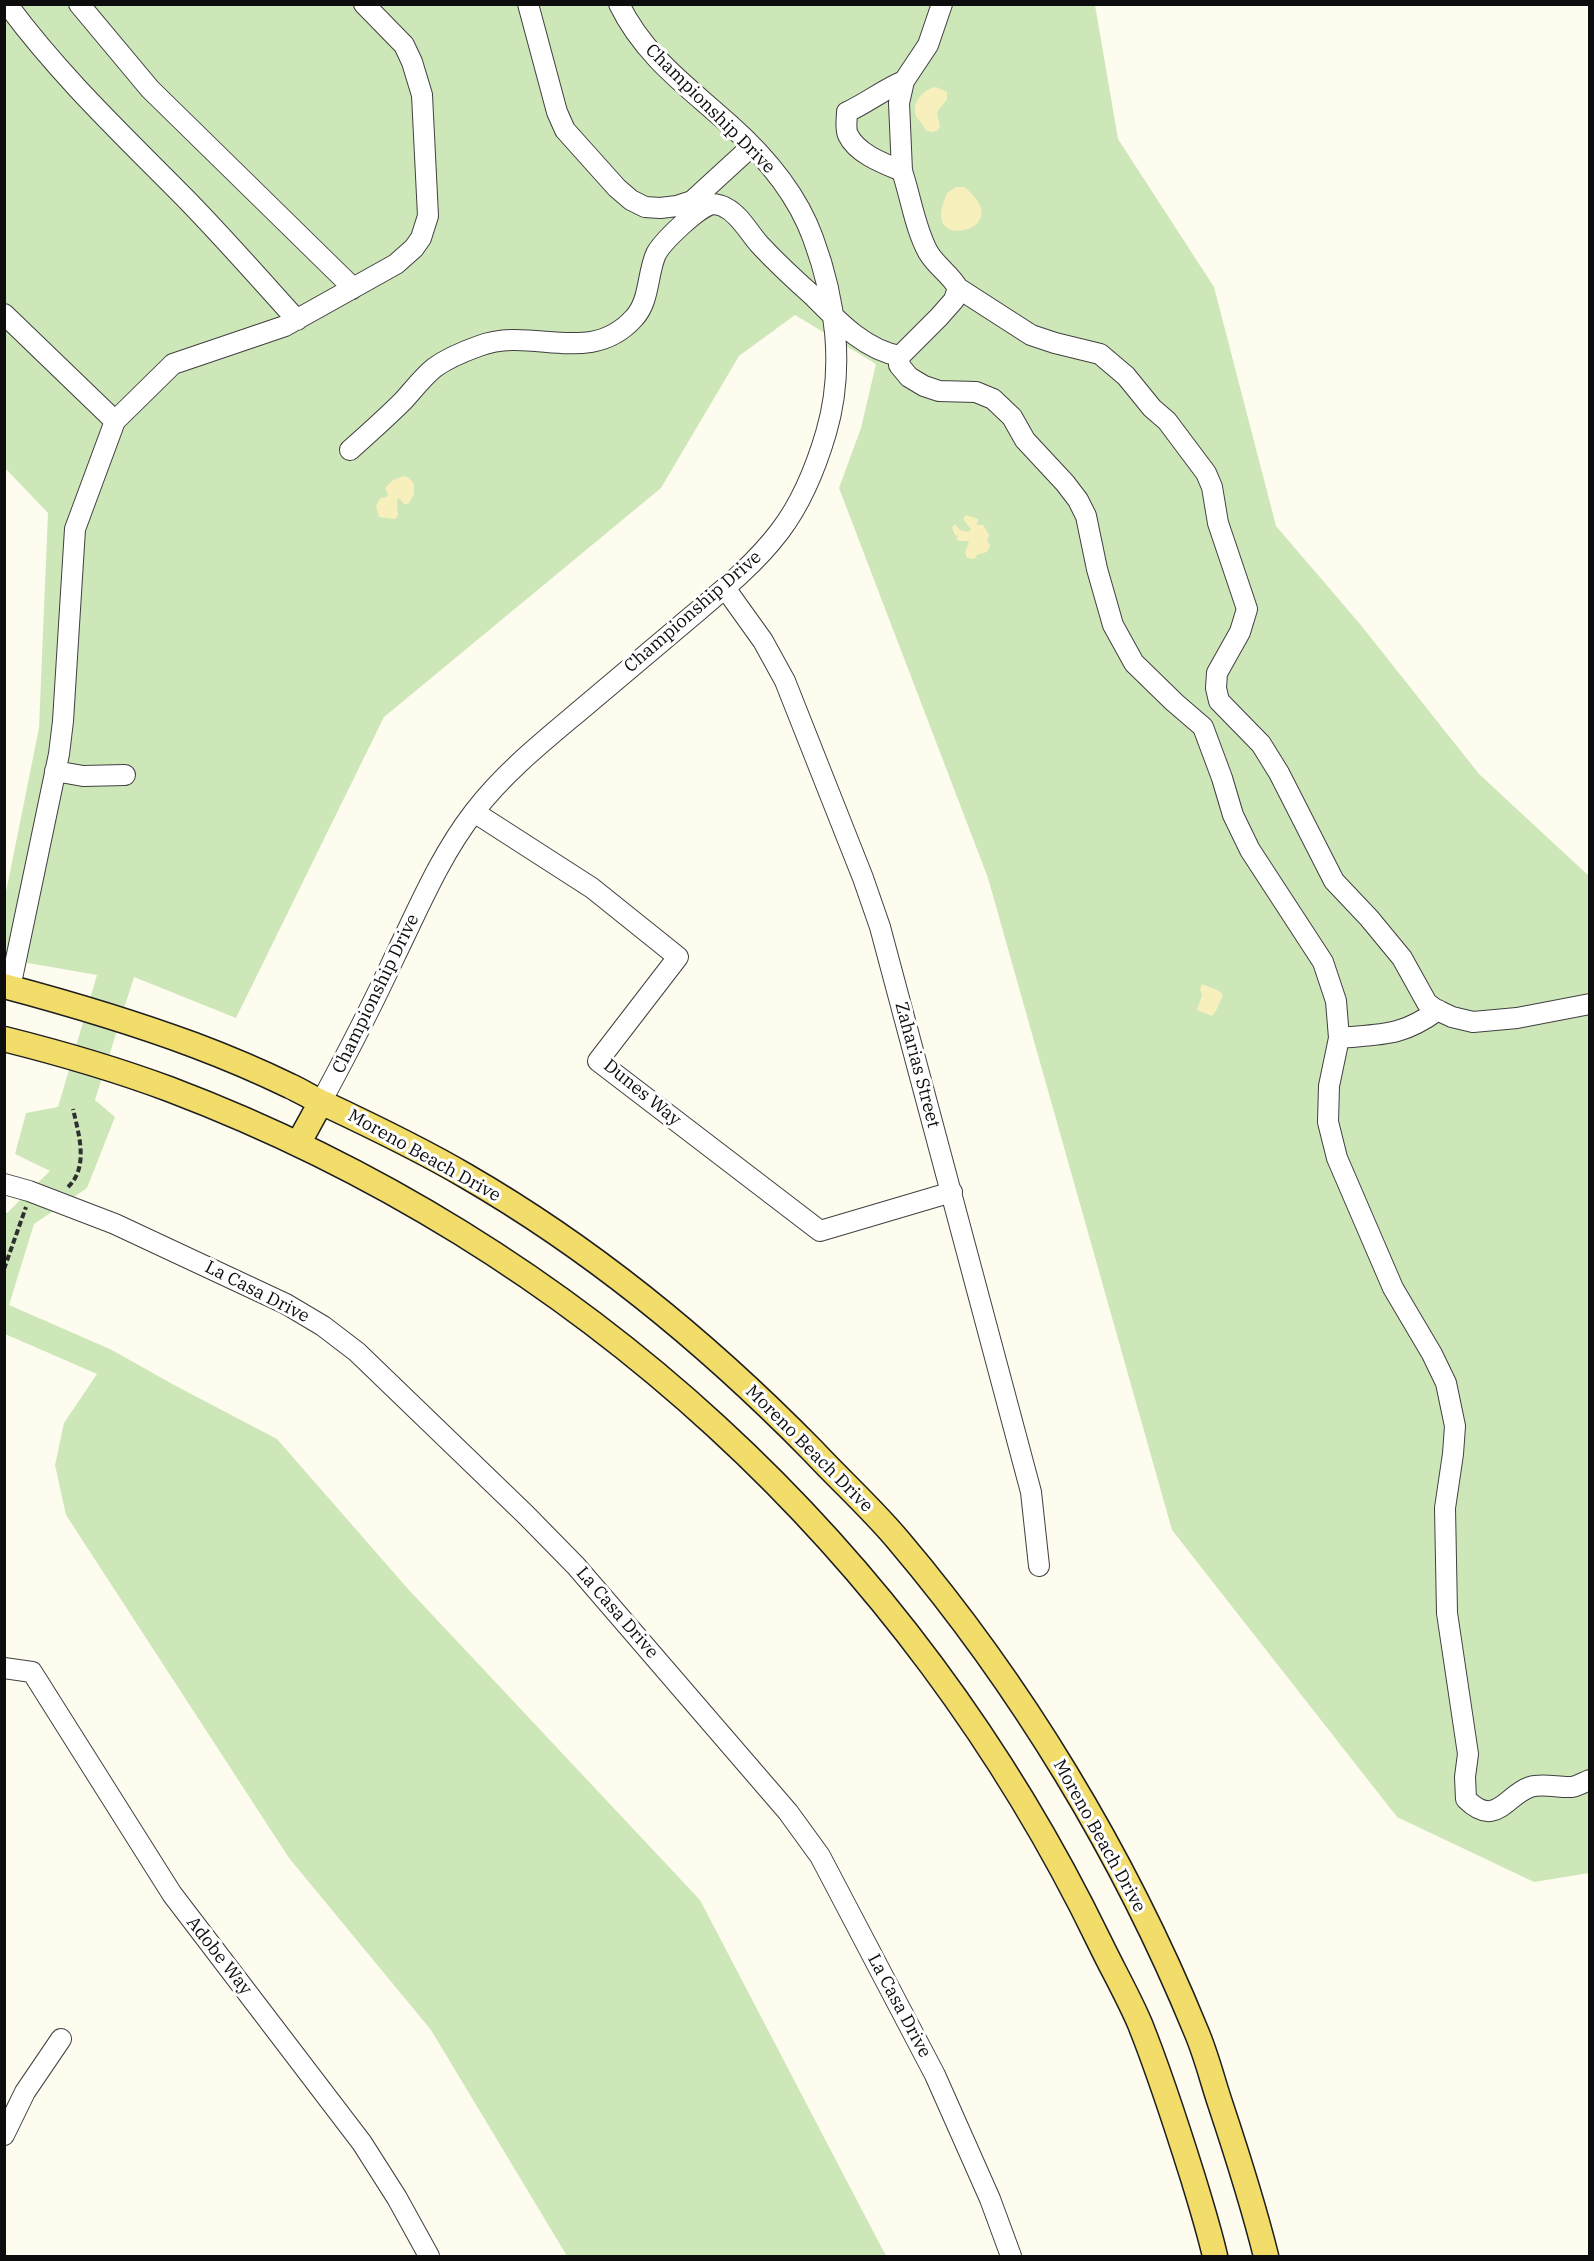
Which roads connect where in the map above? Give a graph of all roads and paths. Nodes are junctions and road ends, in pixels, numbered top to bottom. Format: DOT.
graph roads {
  1 [pos="7,4"];
  2 [pos="79,4"];
  3 [pos="364,4"];
  4 [pos="528,4"];
  5 [pos="619,4"];
  6 [pos="942,4"];
  7 [pos="904,81"];
  8 [pos="752,146"];
  9 [pos="902,171"];
  10 [pos="958,288"];
  11 [pos="352,289"];
  12 [pos="4,314"];
  13 [pos="835,319"];
  14 [pos="297,320"];
  15 [pos="900,356"];
  16 [pos="115,421"];
  17 [pos="350,450"];
  18 [pos="725,588"];
  19 [pos="55,771"];
  20 [pos="125,775"];
  21 [pos="474,812"];
  22 [pos="8,987"];
  23 [pos="1590,1004"];
  24 [pos="1438,1010"];
  25 [pos="4,1038"];
  26 [pos="1339,1038"];
  27 [pos="321,1102"];
  28 [pos="298,1144"];
  29 [pos="4,1184"];
  30 [pos="951,1192"];
  31 [pos="1039,1566"];
  32 [pos="4,1668"];
  33 [pos="1590,1780"];
  34 [pos="61,2039"];
  35 [pos="4,2135"];
  36 [pos="429,2256"];
  37 [pos="1011,2256"];
  38 [pos="1215,2256"];
  39 [pos="1266,2256"];
  1 -- 14 [label="street"];
  2 -- 11 [label="street"];
  3 -- 11 [label="street"];
  4 -- 8 [label="street"];
  5 -- 8 [label="street, Championship Drive"];
  6 -- 7 [label="street"];
  7 -- 9 [label="street"];
  7 -- 9 [label="street"];
  8 -- 13 [label="street, Championship Drive"];
  9 -- 10 [label="street"];
  10 -- 15 [label="street"];
  10 -- 24 [label="street"];
  11 -- 14 [label="street"];
  12 -- 16 [label="street"];
  13 -- 15 [label="street"];
  13 -- 17 [label="street"];
  13 -- 18 [label="street, Championship Drive"];
  14 -- 16 [label="street"];
  15 -- 26 [label="street"];
  16 -- 19 [label="street"];
  18 -- 21 [label="street, Championship Drive"];
  18 -- 30 [label="street, Zaharias Street"];
  19 -- 20 [label="street"];
  19 -- 22 [label="street"];
  21 -- 27 [label="street, Championship Drive"];
  21 -- 30 [label="street, Dunes Way"];
  22 -- 27 [label="main road, Moreno Beach Drive"];
  23 -- 24 [label="street"];
  24 -- 26 [label="street"];
  25 -- 28 [label="main road"];
  26 -- 33 [label="street"];
  27 -- 28 [label="main road"];
  27 -- 39 [label="main road, Moreno Beach Drive"];
  28 -- 38 [label="main road"];
  29 -- 37 [label="street, La Casa Drive"];
  30 -- 31 [label="street, Zaharias Street"];
  32 -- 36 [label="street, Adobe Way"];
  34 -- 35 [label="street"];
}
